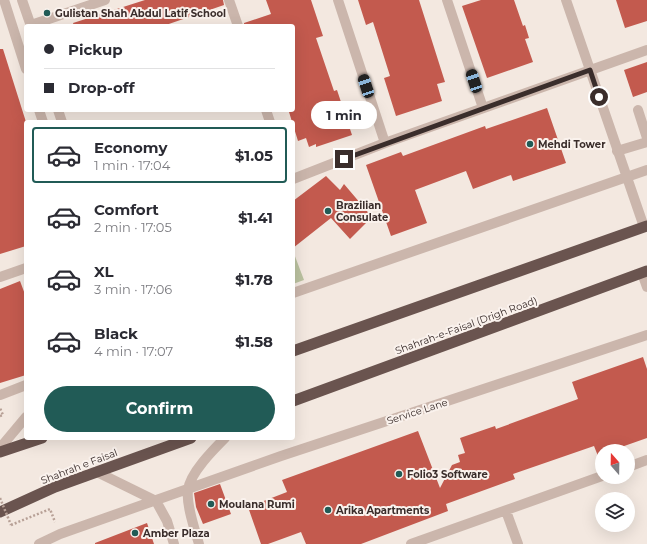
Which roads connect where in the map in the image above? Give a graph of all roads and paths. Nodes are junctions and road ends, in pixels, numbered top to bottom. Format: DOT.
graph roads {
  1 [pos="4,0"];
  2 [pos="22,0"];
  3 [pos="105,0"];
  4 [pos="229,0"];
  5 [pos="338,0"];
  6 [pos="447,0"];
  7 [pos="566,0"];
  8 [pos="30,24"];
  9 [pos="37,24"];
  10 [pos="237,24"];
  11 [pos="647,50"];
  12 [pos="24,62"];
  13 [pos="590,70"];
  14 [pos="483,108"];
  15 [pos="638,110"];
  16 [pos="647,138"];
  17 [pos="647,142"];
  18 [pos="385,143"];
  19 [pos="617,151"];
  20 [pos="647,170"];
  21 [pos="295,178"];
  22 [pos="626,178"];
  23 [pos="645,227"];
  24 [pos="24,269"];
  25 [pos="645,272"];
  26 [pos="0,277"];
  27 [pos="647,287"];
  28 [pos="295,292"];
  29 [pos="647,335"];
  30 [pos="295,350"];
  31 [pos="24,386"];
  32 [pos="0,395"];
  33 [pos="295,400"];
  34 [pos="0,406"];
  35 [pos="0,416"];
  36 [pos="24,419"];
  37 [pos="36,440"];
  38 [pos="185,440"];
  39 [pos="223,440"];
  40 [pos="0,448"];
  41 [pos="0,452"];
  42 [pos="647,460"];
  43 [pos="635,464"];
  44 [pos="97,472"];
  45 [pos="595,479"];
  46 [pos="188,490"];
  47 [pos="0,498"];
  48 [pos="156,500"];
  49 [pos="50,509"];
  50 [pos="506,511"];
  51 [pos="0,512"];
  52 [pos="39,544"];
  53 [pos="174,544"];
  54 [pos="200,544"];
  55 [pos="412,544"];
  56 [pos="518,544"];
  1 -- 12 [label="street"];
  2 -- 8 [label="street"];
  3 -- 9 [label="street"];
  4 -- 10 [label="street"];
  5 -- 18 [label="street"];
  6 -- 14 [label="street"];
  7 -- 13 [label="street"];
  11 -- 13 [label="street"];
  13 -- 14 [label="street"];
  13 -- 19 [label="street"];
  14 -- 18 [label="street"];
  15 -- 16 [label="street"];
  17 -- 19 [label="street"];
  18 -- 21 [label="street"];
  19 -- 22 [label="street"];
  20 -- 22 [label="street"];
  22 -- 23 [label="street"];
  22 -- 28 [label="street"];
  23 -- 30 [label="highway"];
  24 -- 26 [label="street"];
  25 -- 27 [label="street"];
  25 -- 33 [label="highway, Shahrah-e-Faisal (Drigh Road)"];
  29 -- 46 [label="street, Service Lane"];
  31 -- 32 [label="street"];
  34 -- 35 [label="path"];
  36 -- 40 [label="street"];
  37 -- 41 [label="highway"];
  38 -- 44 [label="highway, Shahrah e Faisal"];
  39 -- 46 [label="street"];
  42 -- 43 [label="street"];
  44 -- 48 [label="street"];
  44 -- 51 [label="highway, Shahrah e Faisal"];
  45 -- 50 [label="street"];
  46 -- 48 [label="street, Service Lane"];
  46 -- 54 [label="street"];
  47 -- 49 [label="path, bridge"];
  48 -- 52 [label="street, Service Lane"];
  48 -- 53 [label="street"];
  50 -- 55 [label="street"];
  50 -- 56 [label="street"];
}
